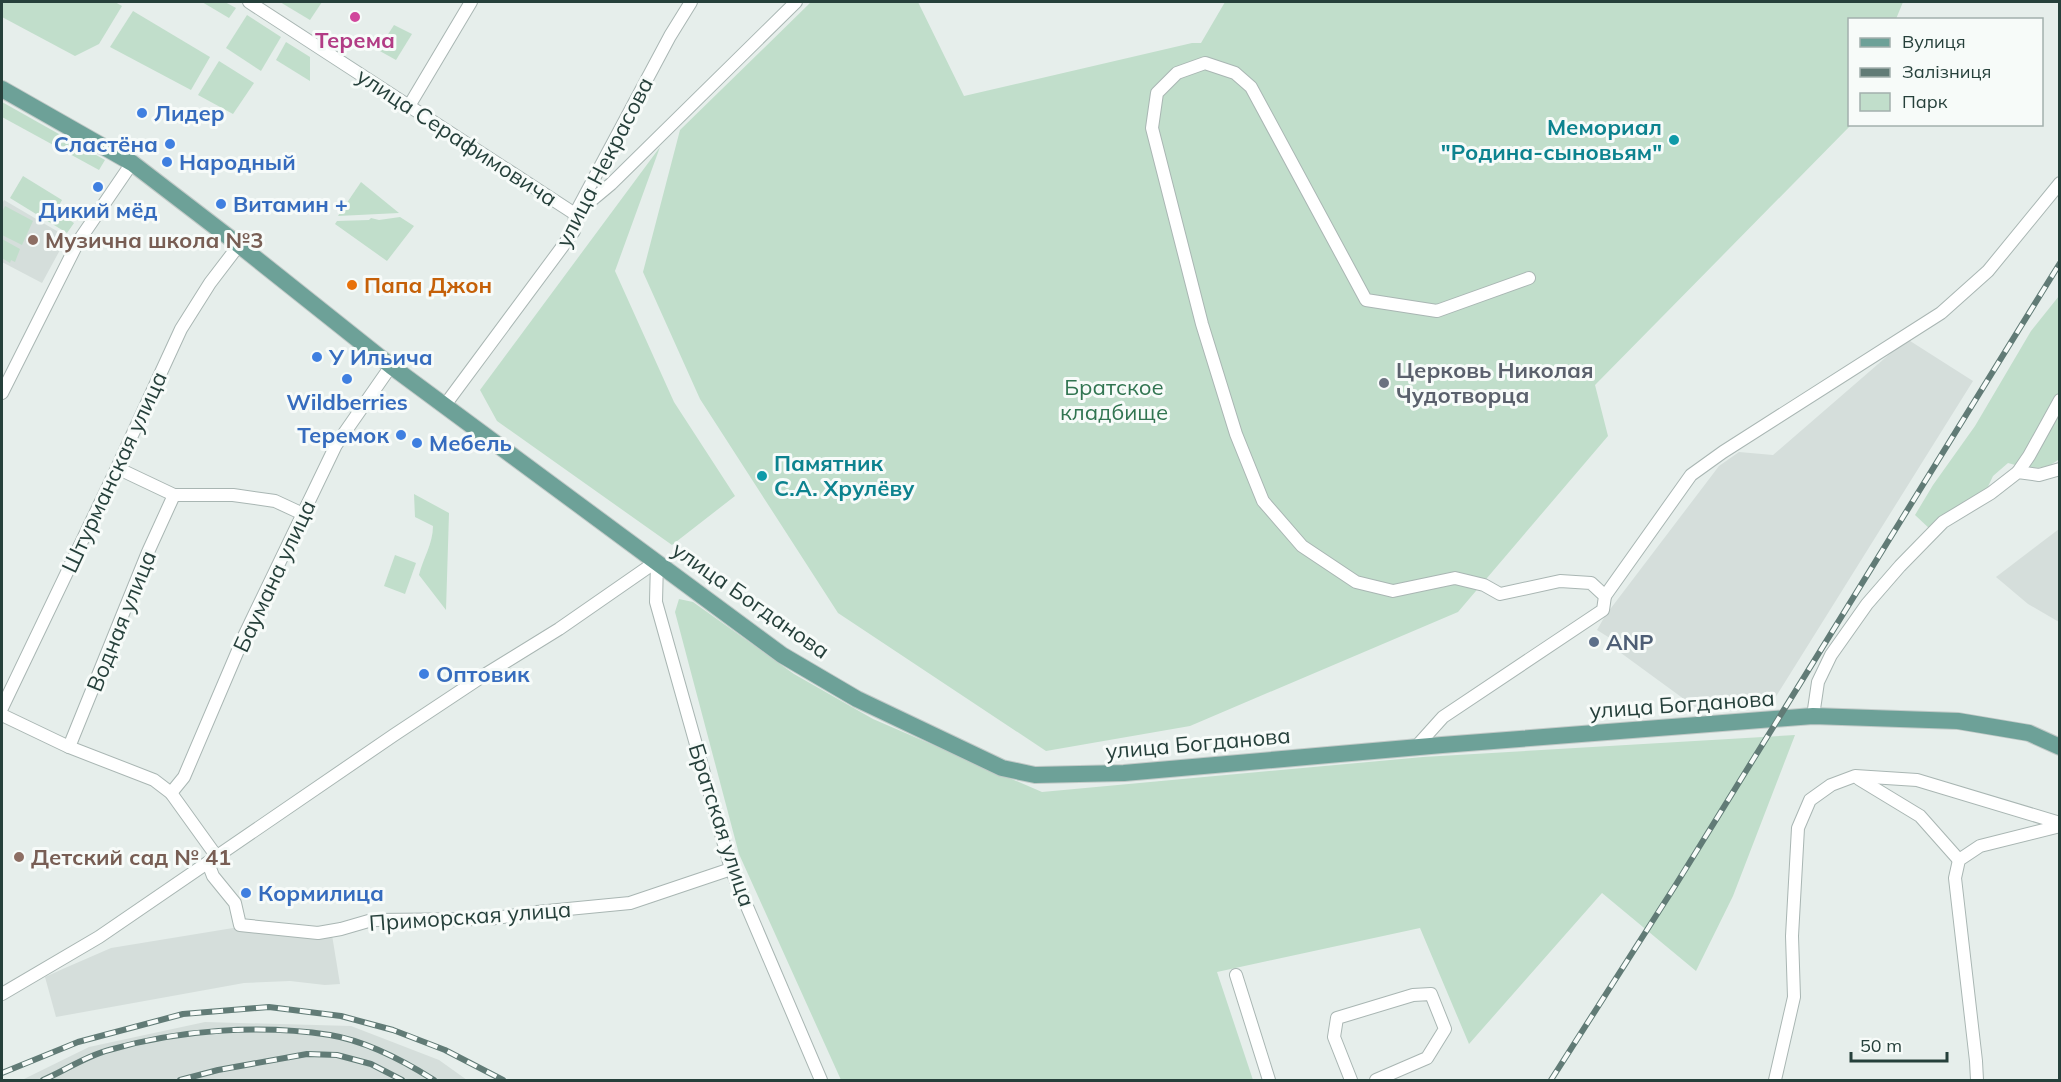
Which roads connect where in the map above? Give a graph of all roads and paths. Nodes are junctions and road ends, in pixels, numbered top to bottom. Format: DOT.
graph roads {
  1 [pos="250,2"];
  2 [pos="471,2"];
  3 [pos="691,2"];
  4 [pos="796,2"];
  5 [pos="2,89"];
  6 [pos="409,106"];
  7 [pos="132,163"];
  8 [pos="2060,183"];
  9 [pos="575,214"];
  10 [pos="239,244"];
  11 [pos="1529,278"];
  12 [pos="391,366"];
  13 [pos="2,393"];
  14 [pos="2060,400"];
  15 [pos="445,405"];
  16 [pos="117,468"];
  17 [pos="2060,469"];
  18 [pos="2018,472"];
  19 [pos="174,495"];
  20 [pos="303,514"];
  21 [pos="657,561"];
  22 [pos="1605,597"];
  23 [pos="2,708"];
  24 [pos="2,715"];
  25 [pos="1813,716"];
  26 [pos="69,747"];
  27 [pos="1416,747"];
  28 [pos="2060,747"];
  29 [pos="1855,776"];
  30 [pos="171,793"];
  31 [pos="2060,824"];
  32 [pos="213,860"];
  33 [pos="1959,860"];
  34 [pos="731,869"];
  35 [pos="1236,975"];
  36 [pos="2,994"];
  37 [pos="821,1080"];
  38 [pos="1269,1080"];
  39 [pos="1351,1080"];
  40 [pos="1376,1080"];
  41 [pos="1775,1080"];
  42 [pos="1977,1080"];
  1 -- 6 [label="street, улица Серафимовича"];
  2 -- 6 [label="street"];
  3 -- 9 [label="street, улица Некрасова"];
  4 -- 9 [label="street"];
  5 -- 7 [label="main road, улица Богданова"];
  6 -- 9 [label="street, улица Серафимовича"];
  7 -- 10 [label="main road, улица Богданова"];
  7 -- 13 [label="street"];
  8 -- 22 [label="street"];
  9 -- 15 [label="street, улица Некрасова"];
  10 -- 12 [label="main road, улица Богданова"];
  10 -- 16 [label="street, Штурманская улица"];
  11 -- 22 [label="street"];
  12 -- 15 [label="main road, улица Богданова"];
  12 -- 20 [label="street, Баумана улица"];
  14 -- 18 [label="street"];
  15 -- 21 [label="main road, улица Богданова"];
  16 -- 19 [label="street"];
  16 -- 23 [label="street, Штурманская улица"];
  17 -- 18 [label="street"];
  18 -- 25 [label="street"];
  19 -- 20 [label="street"];
  19 -- 26 [label="street, Водная улица"];
  20 -- 30 [label="street, Баумана улица"];
  21 -- 27 [label="main road, улица Богданова"];
  21 -- 32 [label="street"];
  21 -- 34 [label="street, Братская улица"];
  22 -- 27 [label="street"];
  24 -- 26 [label="street"];
  25 -- 27 [label="main road, улица Богданова"];
  25 -- 28 [label="main road, улица Богданова"];
  26 -- 30 [label="street"];
  29 -- 31 [label="street"];
  29 -- 33 [label="street"];
  29 -- 41 [label="street"];
  30 -- 32 [label="street"];
  31 -- 33 [label="street"];
  32 -- 34 [label="street, Приморская улица"];
  32 -- 36 [label="street"];
  33 -- 42 [label="street"];
  34 -- 37 [label="street, Братская улица"];
  35 -- 38 [label="street"];
  39 -- 40 [label="street"];
}
